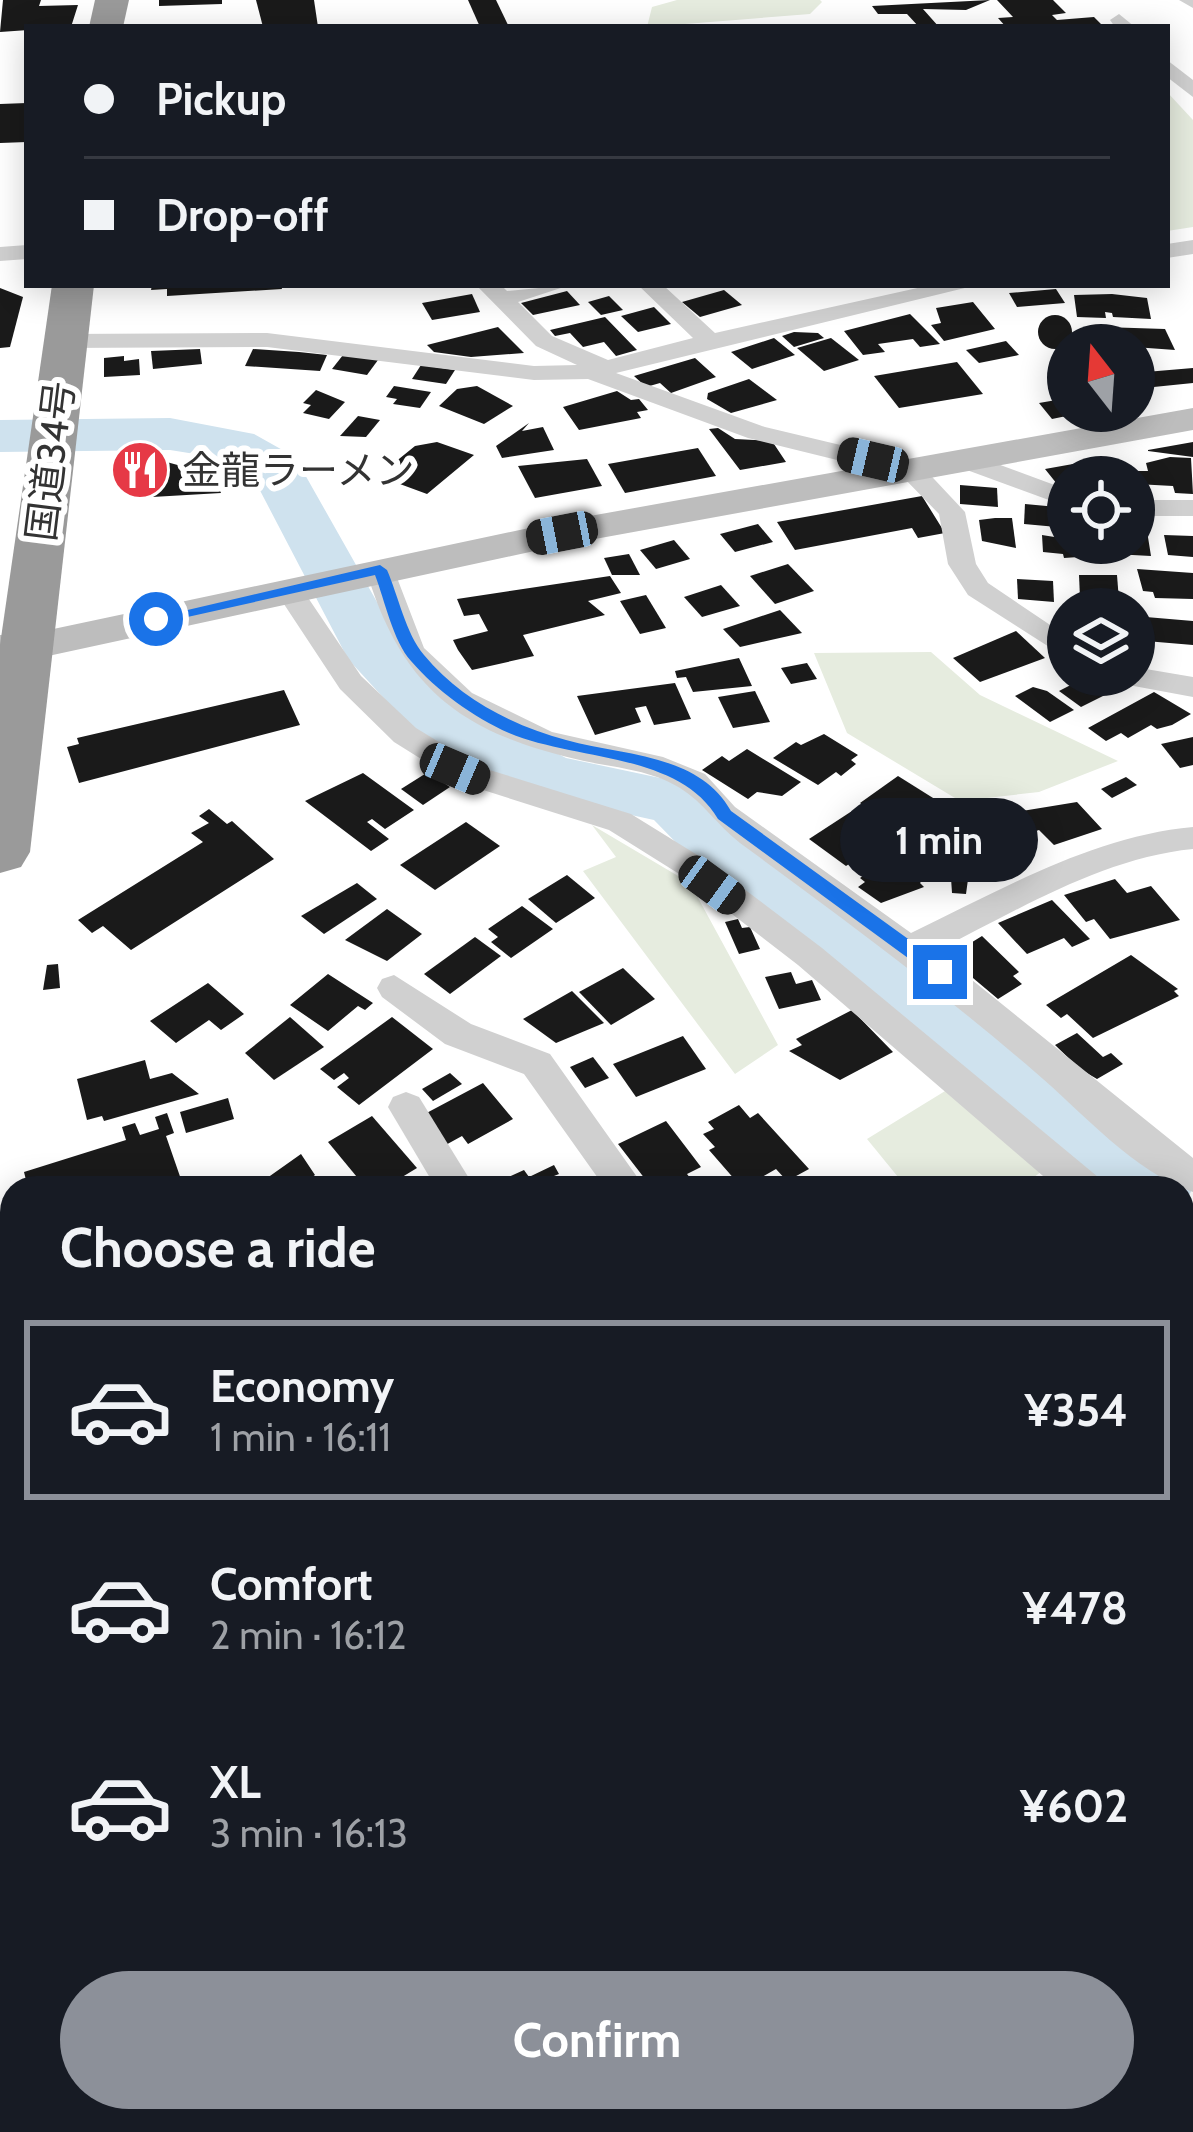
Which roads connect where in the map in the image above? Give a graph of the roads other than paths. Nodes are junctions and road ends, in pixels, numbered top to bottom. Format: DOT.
graph roads {
  1 [pos="72,288"];
  2 [pos="531,288"];
  3 [pos="653,288"];
  4 [pos="835,288"];
  5 [pos="953,288"];
  6 [pos="494,292"];
  7 [pos="854,312"];
  8 [pos="63,341"];
  9 [pos="710,341"];
  10 [pos="597,370"];
  11 [pos="1193,419"];
  12 [pos="965,460"];
  13 [pos="911,470"];
  14 [pos="1047,491"];
  15 [pos="1155,508"];
  16 [pos="1193,508"];
  17 [pos="371,571"];
  18 [pos="294,588"];
  19 [pos="1047,636"];
  20 [pos="8,653"];
  21 [pos="1155,680"];
  22 [pos="1193,687"];
  23 [pos="1193,838"];
  24 [pos="0,852"];
  25 [pos="909,949"];
  26 [pos="394,988"];
  27 [pos="406,1107"];
  28 [pos="449,1176"];
  29 [pos="617,1176"];
  30 [pos="1069,1176"];
  31 [pos="1191,1176"];
  1 -- 8 [label="highway, 国道34号"];
  2 -- 6 [label="street"];
  3 -- 9 [label="street"];
  4 -- 7 [label="street"];
  5 -- 7 [label="street"];
  6 -- 10 [label="street"];
  7 -- 9 [label="street"];
  8 -- 10 [label="street"];
  8 -- 20 [label="highway, 国道34号"];
  9 -- 10 [label="street"];
  10 -- 13 [label="street"];
  11 -- 12 [label="street"];
  12 -- 13 [label="street"];
  12 -- 14 [label="street"];
  13 -- 17 [label="street"];
  13 -- 19 [label="street"];
  15 -- 16 [label="street"];
  17 -- 18 [label="street"];
  17 -- 25 [label="street"];
  18 -- 20 [label="street"];
  18 -- 30 [label="street"];
  20 -- 24 [label="highway, 国道34号"];
  21 -- 22 [label="street"];
  23 -- 25 [label="street"];
  25 -- 31 [label="street"];
  26 -- 29 [label="street"];
  27 -- 28 [label="street"];
}
